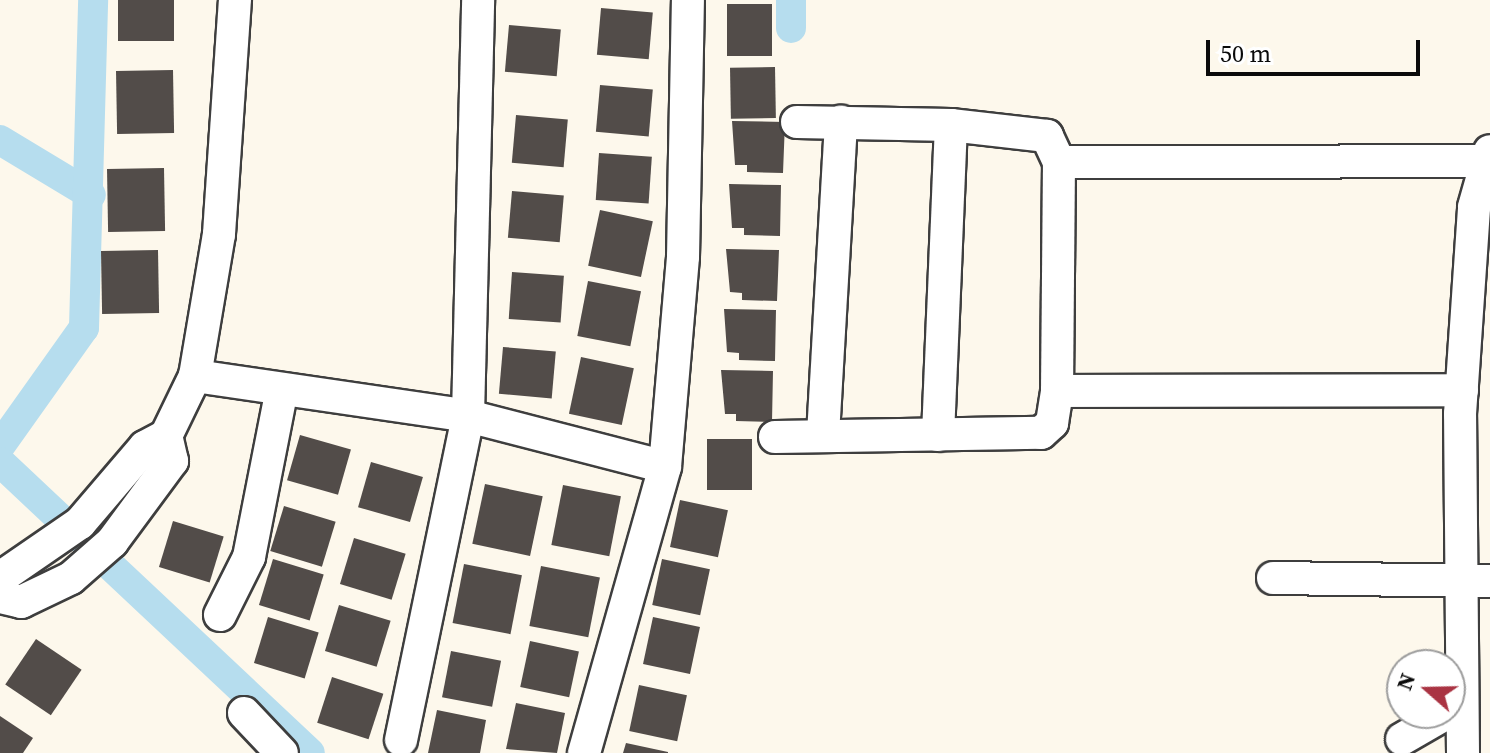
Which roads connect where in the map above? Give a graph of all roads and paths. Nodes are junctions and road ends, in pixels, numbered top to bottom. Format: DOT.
graph roads {
  1 [pos="235,0"];
  2 [pos="478,0"];
  3 [pos="688,0"];
  4 [pos="797,122"];
  5 [pos="841,122"];
  6 [pos="951,125"];
  7 [pos="1488,156"];
  8 [pos="1059,162"];
  9 [pos="1480,260"];
  10 [pos="195,376"];
  11 [pos="282,389"];
  12 [pos="1057,391"];
  13 [pos="1471,406"];
  14 [pos="468,416"];
  15 [pos="823,435"];
  16 [pos="938,435"];
  17 [pos="166,436"];
  18 [pos="775,437"];
  19 [pos="665,467"];
  20 [pos="0,578"];
  21 [pos="1273,578"];
  22 [pos="1478,580"];
  23 [pos="0,597"];
  24 [pos="220,615"];
  25 [pos="1465,649"];
  26 [pos="244,713"];
  27 [pos="1419,729"];
  28 [pos="1458,729"];
  29 [pos="1402,739"];
  30 [pos="401,740"];
  31 [pos="282,753"];
  32 [pos="584,753"];
  33 [pos="1463,753"];
  1 -- 10 [label="street"];
  2 -- 14 [label="street"];
  3 -- 19 [label="street"];
  4 -- 5 [label="street"];
  5 -- 6 [label="street"];
  5 -- 15 [label="street"];
  6 -- 8 [label="street"];
  6 -- 16 [label="street"];
  7 -- 8 [label="street"];
  7 -- 9 [label="street"];
  8 -- 12 [label="street"];
  9 -- 13 [label="street"];
  10 -- 11 [label="street"];
  10 -- 17 [label="street"];
  11 -- 14 [label="street"];
  11 -- 24 [label="street"];
  12 -- 13 [label="street"];
  12 -- 16 [label="street"];
  13 -- 22 [label="street"];
  14 -- 19 [label="street"];
  14 -- 30 [label="street"];
  15 -- 16 [label="street"];
  15 -- 18 [label="street"];
  17 -- 20 [label="street"];
  17 -- 23 [label="street"];
  19 -- 32 [label="street"];
  21 -- 22 [label="street"];
  22 -- 25 [label="street"];
  26 -- 31 [label="street"];
  27 -- 29 [label="street"];
  28 -- 33 [label="street"];
}
